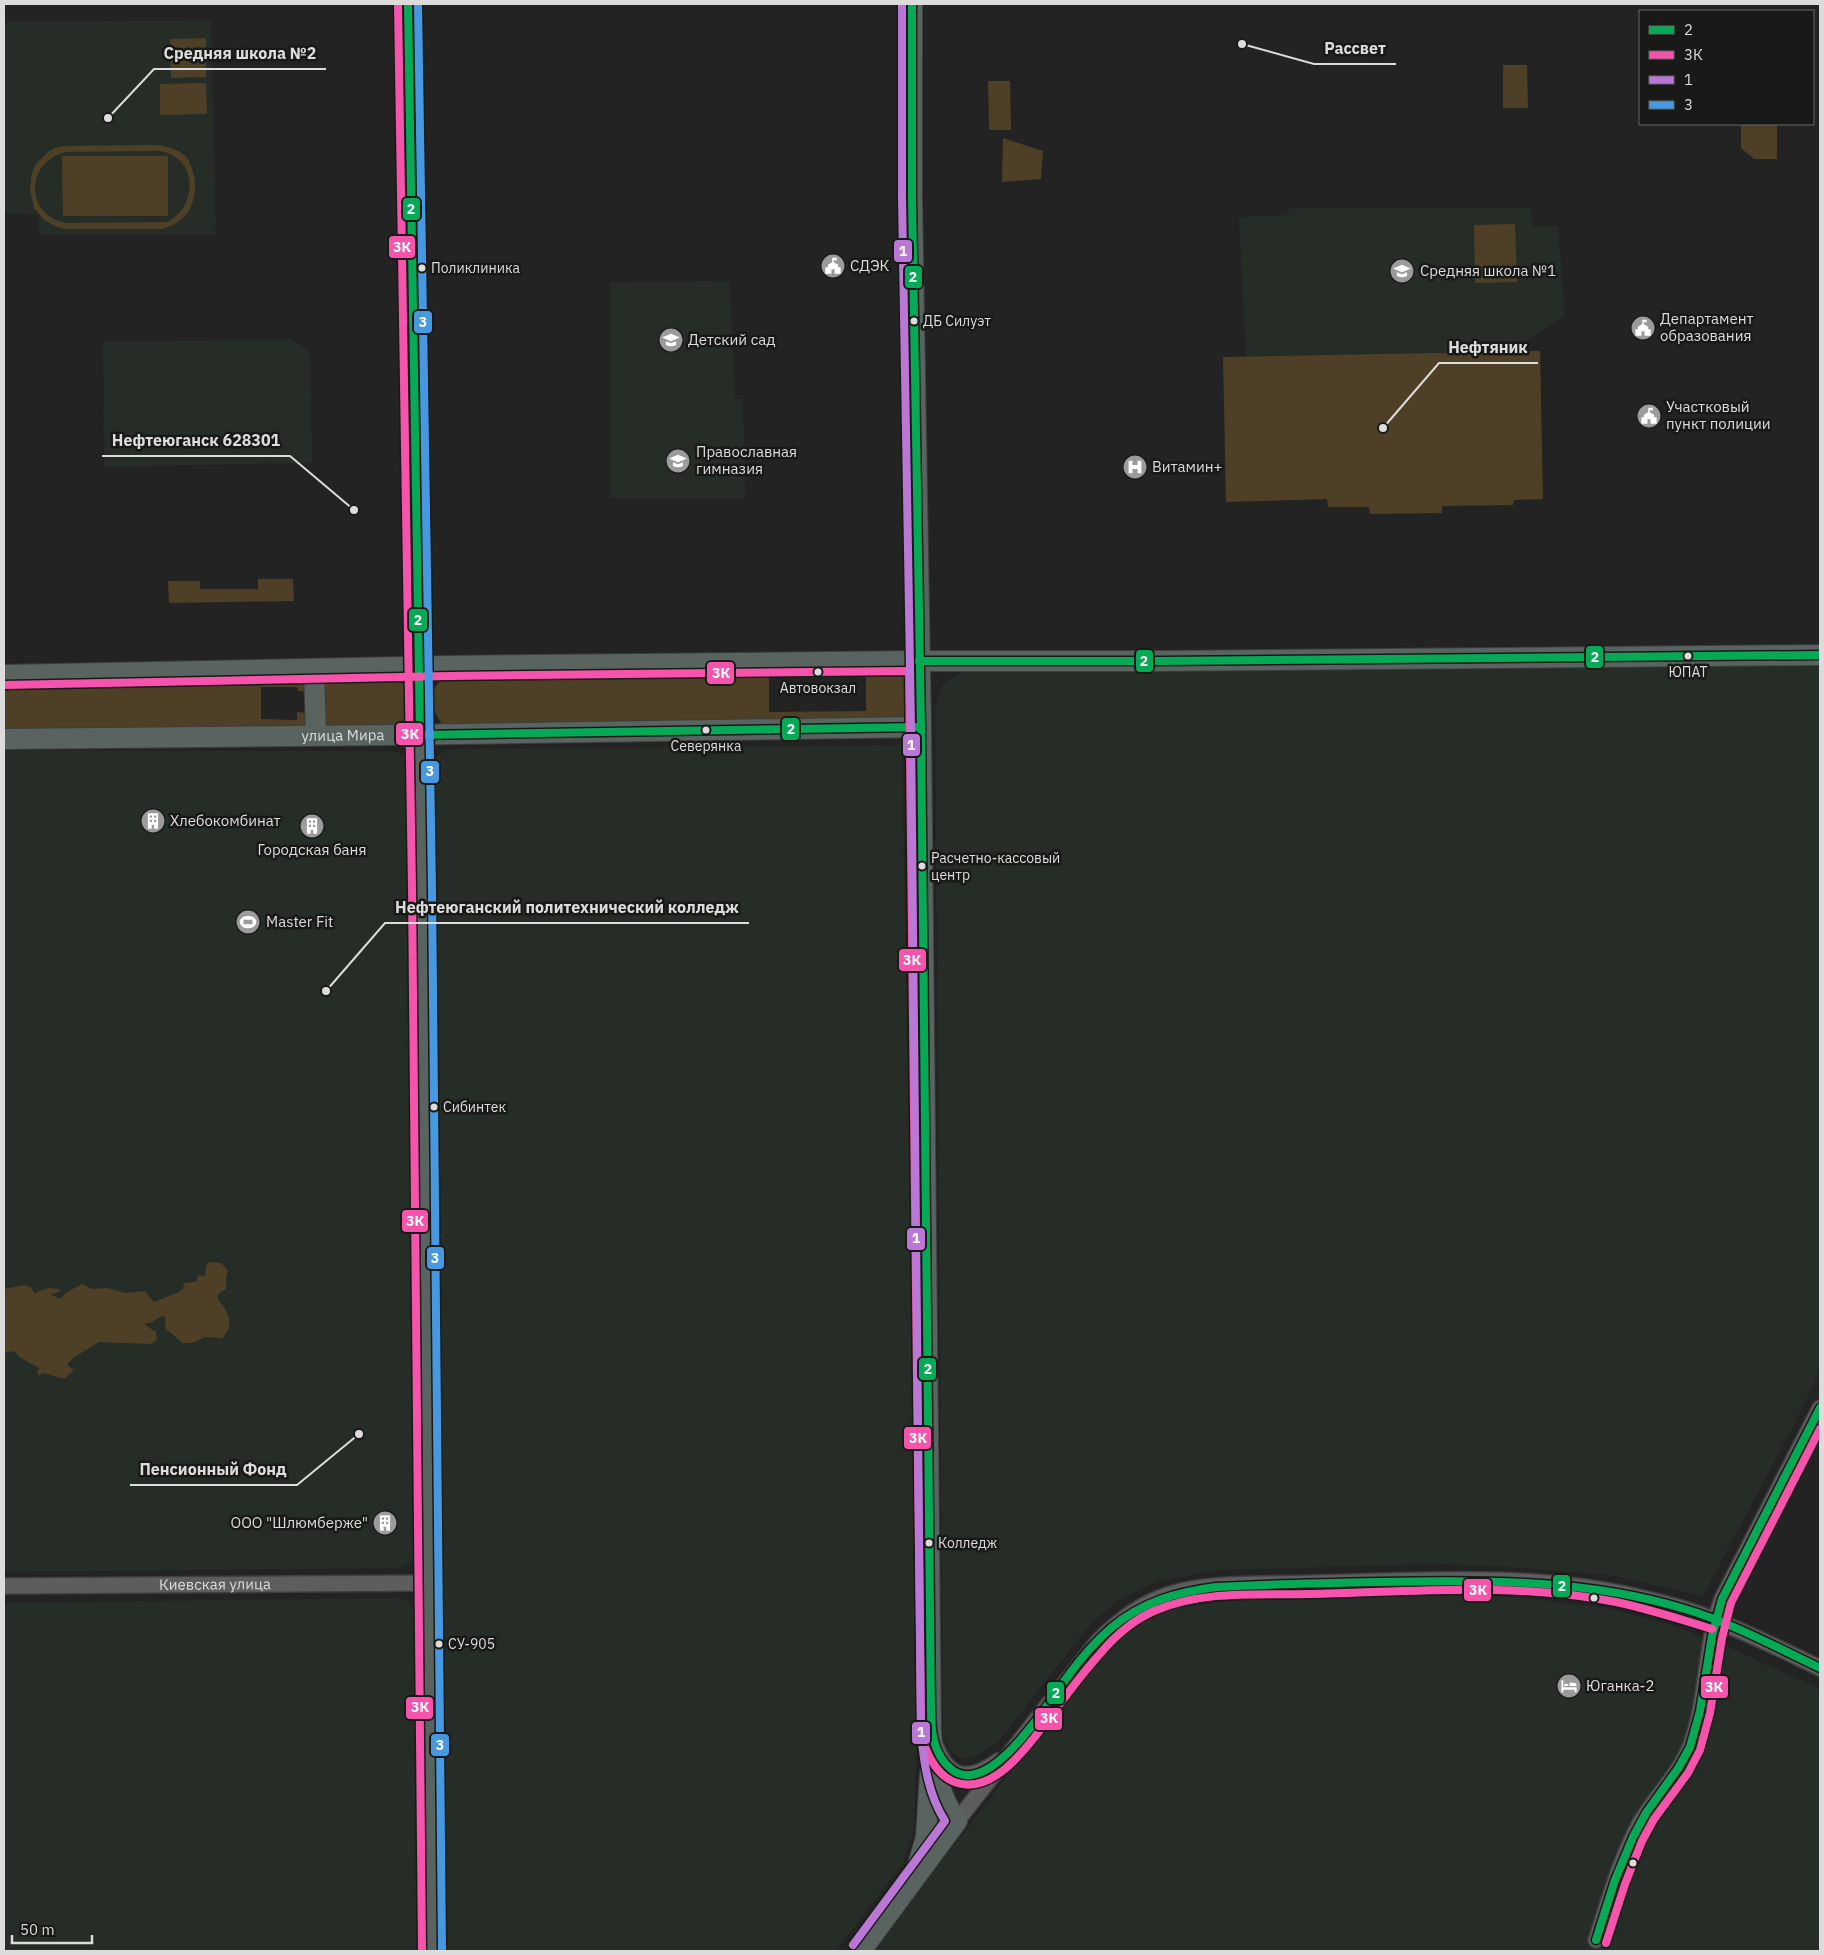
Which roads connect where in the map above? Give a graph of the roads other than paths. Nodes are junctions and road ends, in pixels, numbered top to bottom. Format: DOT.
graph roads {
  1 [pos="408,4"];
  2 [pos="912,4"];
  3 [pos="1820,655"];
  4 [pos="919,661"];
  5 [pos="418,667"];
  6 [pos="314,669"];
  7 [pos="4,675"];
  8 [pos="921,727"];
  9 [pos="420,735"];
  10 [pos="316,736"];
  11 [pos="4,739"];
  12 [pos="1820,1408"];
  13 [pos="428,1583"];
  14 [pos="4,1586"];
  15 [pos="1715,1620"];
  16 [pos="1820,1668"];
  17 [pos="931,1734"];
  18 [pos="1011,1751"];
  19 [pos="957,1821"];
  20 [pos="911,1884"];
  21 [pos="1596,1940"];
  22 [pos="432,1951"];
  23 [pos="861,1951"];
  1 -- 5 [label="main road"];
  2 -- 4 [label="main road"];
  3 -- 4 [label="main road"];
  4 -- 5 [label="main road"];
  4 -- 8 [label="main road"];
  5 -- 6 [label="main road"];
  5 -- 9 [label="main road"];
  6 -- 7 [label="main road"];
  6 -- 10 [label="main road"];
  8 -- 9 [label="main road, улица Мира"];
  8 -- 17 [label="main road"];
  9 -- 10 [label="main road, улица Мира"];
  9 -- 13 [label="main road"];
  10 -- 11 [label="main road, улица Мира"];
  12 -- 15 [label="street"];
  13 -- 14 [label="street, Киевская улица"];
  13 -- 22 [label="main road"];
  15 -- 16 [label="street"];
  15 -- 18 [label="street"];
  15 -- 21 [label="street"];
  17 -- 18 [label="street"];
  17 -- 19 [label="main road"];
  17 -- 20 [label="main road"];
  18 -- 19 [label="street"];
  19 -- 20 [label="main road"];
  20 -- 23 [label="main road"];
}
